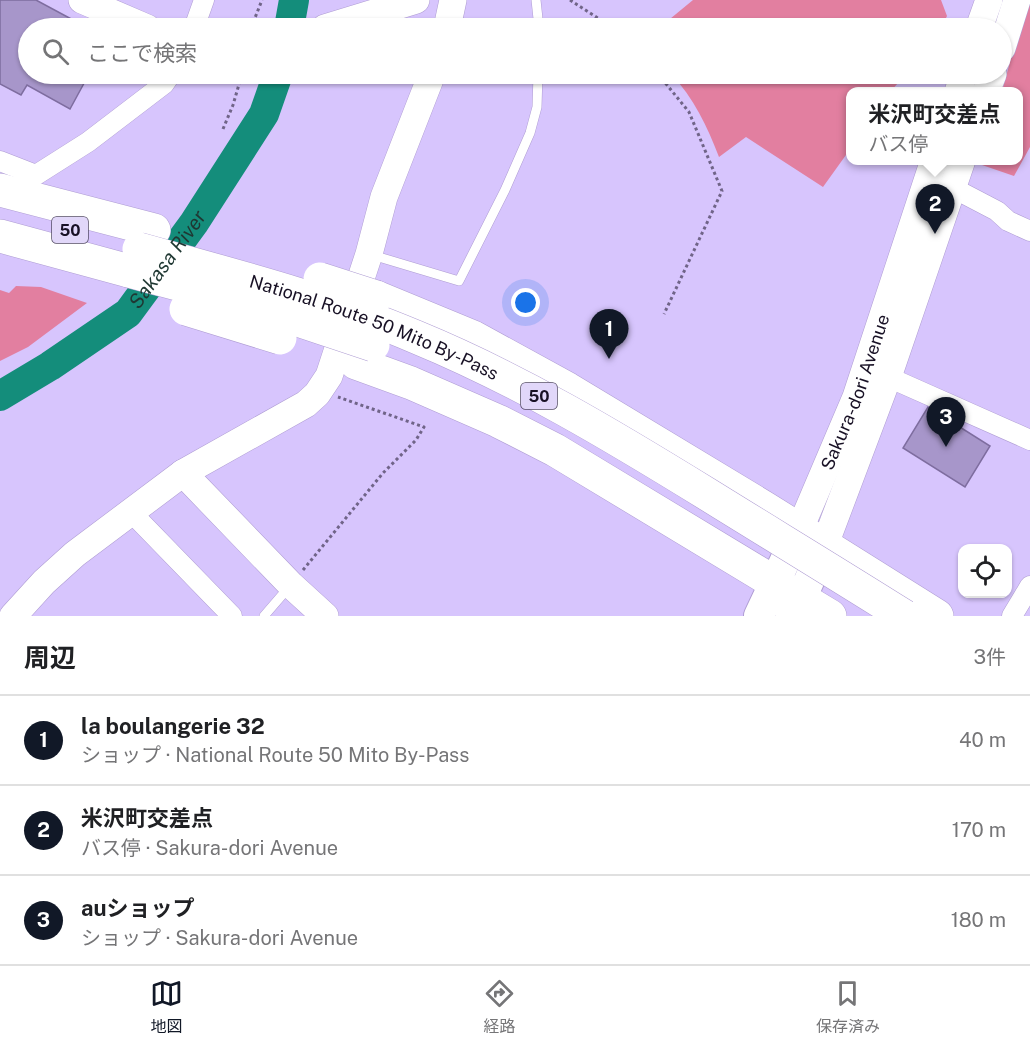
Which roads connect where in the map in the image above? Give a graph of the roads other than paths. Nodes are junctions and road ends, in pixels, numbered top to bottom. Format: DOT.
graph roads {
  1 [pos="82,0"];
  2 [pos="204,0"];
  3 [pos="416,0"];
  4 [pos="453,0"];
  5 [pos="536,0"];
  6 [pos="989,0"];
  7 [pos="1017,0"];
  8 [pos="124,18"];
  9 [pos="198,18"];
  10 [pos="358,18"];
  11 [pos="449,18"];
  12 [pos="538,18"];
  13 [pos="983,18"];
  14 [pos="1011,18"];
  15 [pos="164,84"];
  16 [pos="428,84"];
  17 [pos="538,84"];
  18 [pos="0,161"];
  19 [pos="932,165"];
  20 [pos="960,165"];
  21 [pos="953,188"];
  22 [pos="0,190"];
  23 [pos="0,211"];
  24 [pos="1030,231"];
  25 [pos="0,236"];
  26 [pos="369,254"];
  27 [pos="0,256"];
  28 [pos="135,260"];
  29 [pos="888,377"];
  30 [pos="1029,437"];
  31 [pos="183,473"];
  32 [pos="130,511"];
  33 [pos="812,539"];
  34 [pos="291,585"];
  35 [pos="1030,586"];
  36 [pos="789,599"];
  37 [pos="13,616"];
  38 [pos="232,616"];
  39 [pos="264,616"];
  40 [pos="325,616"];
  41 [pos="759,616"];
  42 [pos="830,616"];
  43 [pos="862,616"];
  44 [pos="904,616"];
  45 [pos="937,616"];
  46 [pos="1012,616"];
  1 -- 8 [label="street"];
  2 -- 9 [label="street"];
  3 -- 10 [label="street"];
  4 -- 11 [label="street"];
  5 -- 12 [label="lane"];
  6 -- 13 [label="street"];
  7 -- 14 [label="street"];
  15 -- 18 [label="street"];
  16 -- 26 [label="street"];
  17 -- 26 [label="lane"];
  19 -- 33 [label="street, Sakura-dori Avenue"];
  20 -- 21 [label="street, Sakura-dori Avenue"];
  21 -- 24 [label="street"];
  21 -- 29 [label="street, Sakura-dori Avenue"];
  22 -- 28 [label="highway"];
  23 -- 28 [label="highway, National Route 50 Mito By-Pass / 50"];
  25 -- 28 [label="highway, National Route 50 Mito By-Pass / 50"];
  26 -- 31 [label="street"];
  27 -- 28 [label="highway"];
  28 -- 33 [label="highway, bridge"];
  28 -- 36 [label="highway, bridge"];
  28 -- 43 [label="highway, National Route 50 Mito By-Pass / 50, bridge"];
  28 -- 44 [label="highway, National Route 50 Mito By-Pass / 50, bridge"];
  29 -- 30 [label="street"];
  29 -- 33 [label="street, Sakura-dori Avenue"];
  31 -- 32 [label="street"];
  31 -- 34 [label="street"];
  32 -- 37 [label="street"];
  32 -- 38 [label="street"];
  33 -- 36 [label="main road, Sakura-dori Avenue"];
  33 -- 45 [label="highway"];
  34 -- 39 [label="lane"];
  34 -- 40 [label="street"];
  35 -- 46 [label="street"];
  36 -- 41 [label="main road, Sakura-dori Avenue"];
  36 -- 42 [label="highway"];
}
